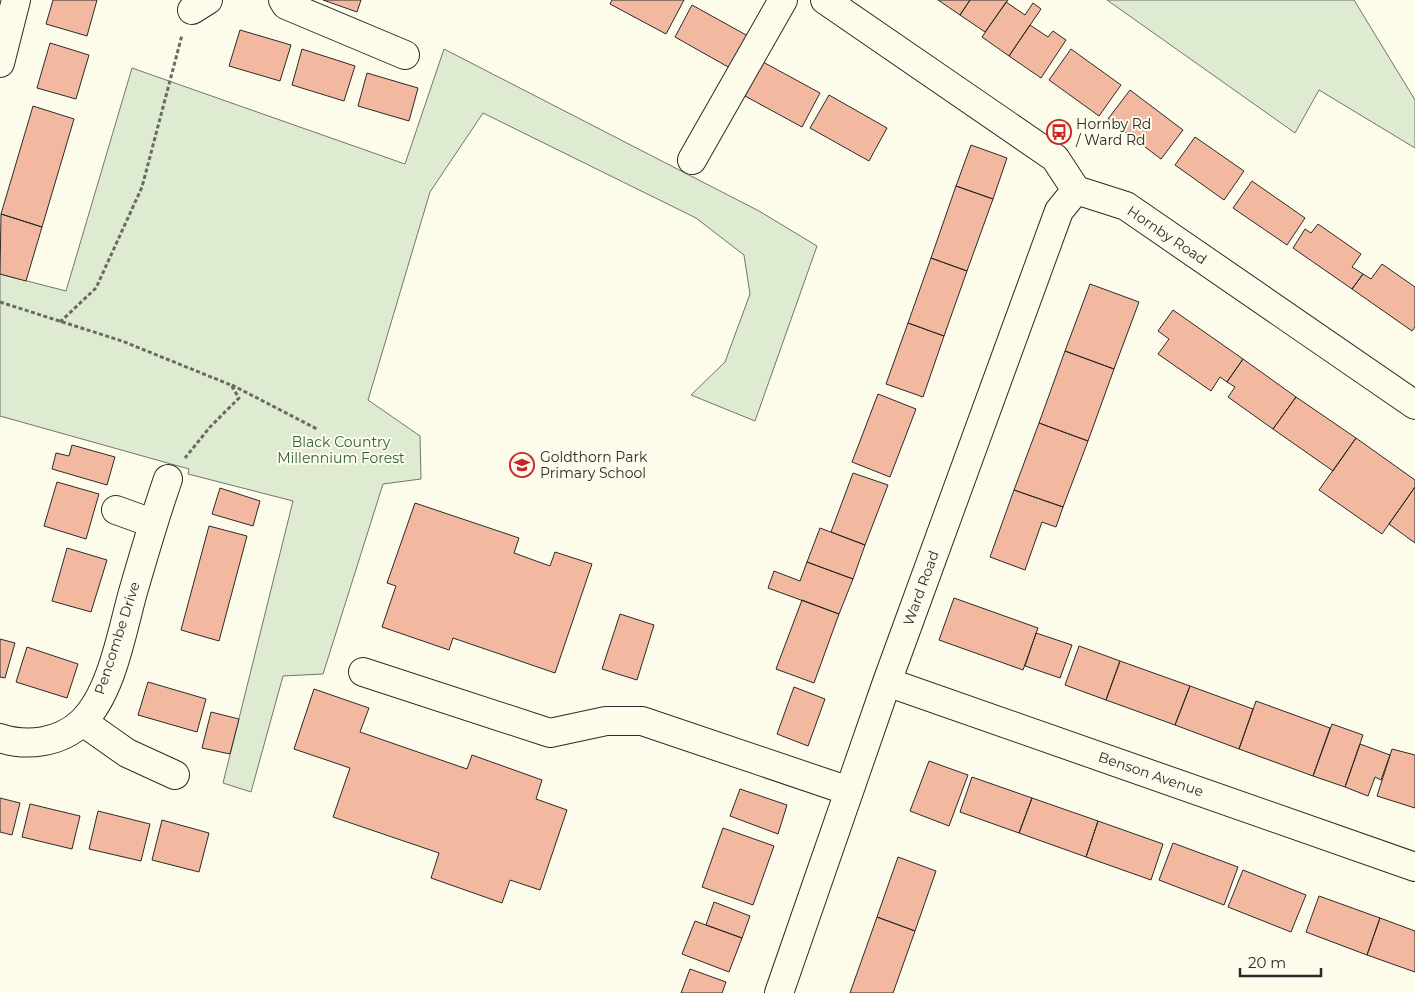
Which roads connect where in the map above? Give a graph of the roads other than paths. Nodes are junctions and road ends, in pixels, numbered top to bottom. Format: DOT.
graph roads {
  1 [pos="16,0"];
  2 [pos="283,0"];
  3 [pos="783,0"];
  4 [pos="825,0"];
  5 [pos="405,55"];
  6 [pos="0,63"];
  7 [pos="692,160"];
  8 [pos="1076,190"];
  9 [pos="1415,405"];
  10 [pos="168,479"];
  11 [pos="116,510"];
  12 [pos="152,523"];
  13 [pos="363,672"];
  14 [pos="887,682"];
  15 [pos="83,722"];
  16 [pos="0,738"];
  17 [pos="175,776"];
  18 [pos="849,791"];
  19 [pos="1415,867"];
  20 [pos="779,993"];
  1 -- 6 [label="street"];
  2 -- 5 [label="street"];
  3 -- 7 [label="street"];
  4 -- 8 [label="street"];
  8 -- 9 [label="street, Hornby Road"];
  8 -- 14 [label="street, Ward Road"];
  10 -- 12 [label="street, Pencombe Drive"];
  11 -- 12 [label="street"];
  12 -- 15 [label="street, Pencombe Drive"];
  13 -- 18 [label="street"];
  14 -- 18 [label="street, Ward Road"];
  14 -- 19 [label="street, Benson Avenue"];
  15 -- 16 [label="street, Pencombe Drive"];
  15 -- 17 [label="street"];
  18 -- 20 [label="street, Ward Road"];
}
